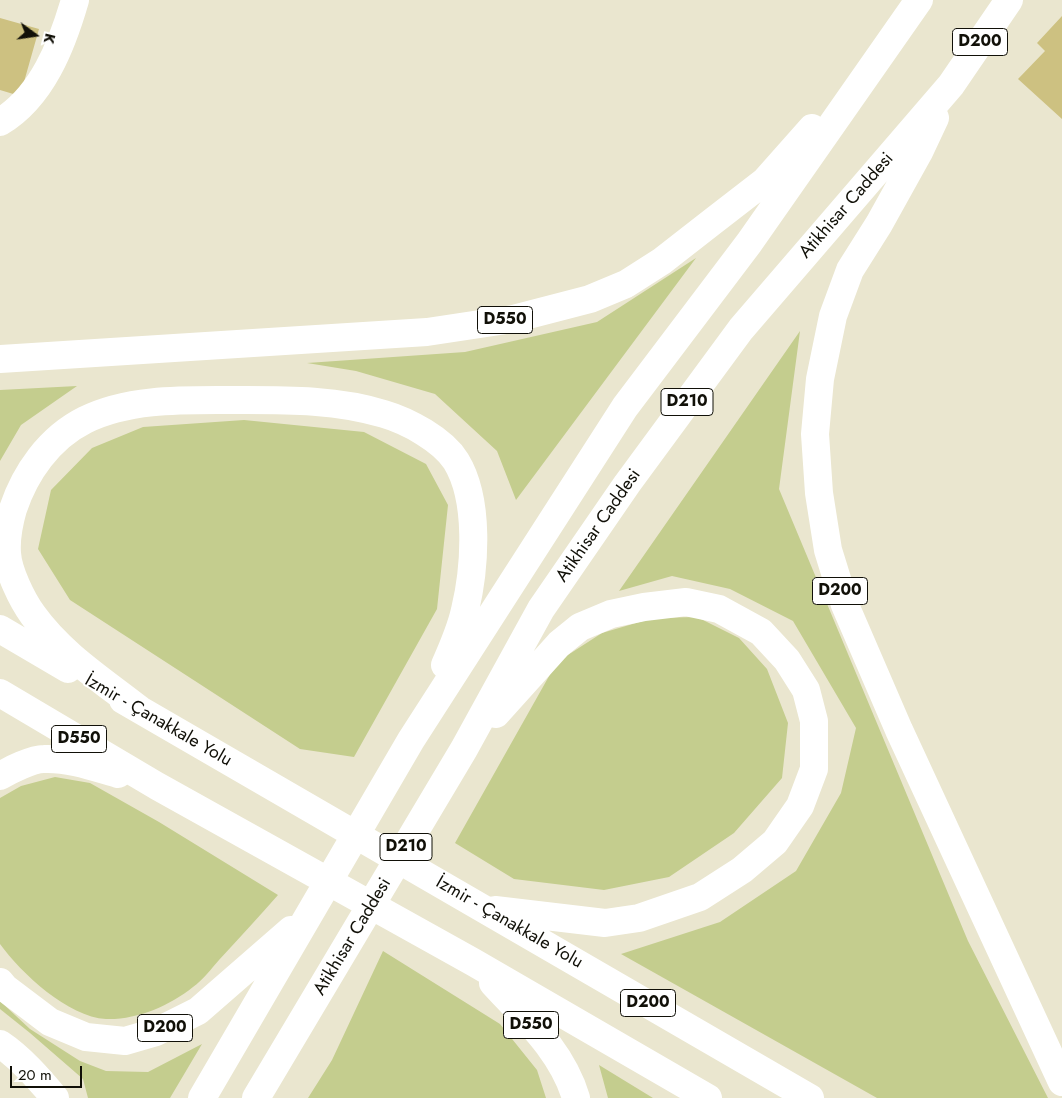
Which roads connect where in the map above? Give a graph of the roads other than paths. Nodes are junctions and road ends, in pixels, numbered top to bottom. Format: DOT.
graph roads {
  1 [pos="75,0"];
  2 [pos="920,0"];
  3 [pos="1010,0"];
  4 [pos="902,25"];
  5 [pos="951,84"];
  6 [pos="0,122"];
  7 [pos="0,358"];
  8 [pos="0,629"];
  9 [pos="0,693"];
  10 [pos="139,709"];
  11 [pos="411,740"];
  12 [pos="464,749"];
  13 [pos="0,776"];
  14 [pos="157,786"];
  15 [pos="486,909"];
  16 [pos="309,914"];
  17 [pos="348,946"];
  18 [pos="473,962"];
  19 [pos="0,982"];
  20 [pos="0,1044"];
  21 [pos="1062,1082"];
  22 [pos="55,1098"];
  23 [pos="202,1098"];
  24 [pos="256,1098"];
  25 [pos="277,1098"];
  26 [pos="576,1098"];
  27 [pos="708,1098"];
  28 [pos="810,1098"];
  1 -- 6 [label="main road"];
  2 -- 4 [label="main road, D200"];
  3 -- 5 [label="main road, Atikhisar Caddesi / D200"];
  4 -- 7 [label="main road, D550"];
  4 -- 11 [label="main road, D200"];
  5 -- 12 [label="main road, Atikhisar Caddesi / D210"];
  5 -- 21 [label="main road, D200"];
  8 -- 10 [label="main road, İzmir - Çanakkale Yolu / D200"];
  9 -- 14 [label="main road, D550"];
  10 -- 11 [label="main road"];
  10 -- 15 [label="main road, İzmir - Çanakkale Yolu / D200"];
  11 -- 16 [label="main road, D200"];
  12 -- 15 [label="main road"];
  12 -- 17 [label="main road, Atikhisar Caddesi / D210"];
  13 -- 14 [label="main road"];
  14 -- 18 [label="main road"];
  15 -- 28 [label="main road, İzmir - Çanakkale Yolu / D200"];
  16 -- 19 [label="main road, D200"];
  16 -- 23 [label="main road"];
  17 -- 24 [label="main road, Atikhisar Caddesi / D210"];
  17 -- 25 [label="main road"];
  18 -- 26 [label="main road, D550"];
  18 -- 27 [label="main road"];
  20 -- 22 [label="main road"];
}
